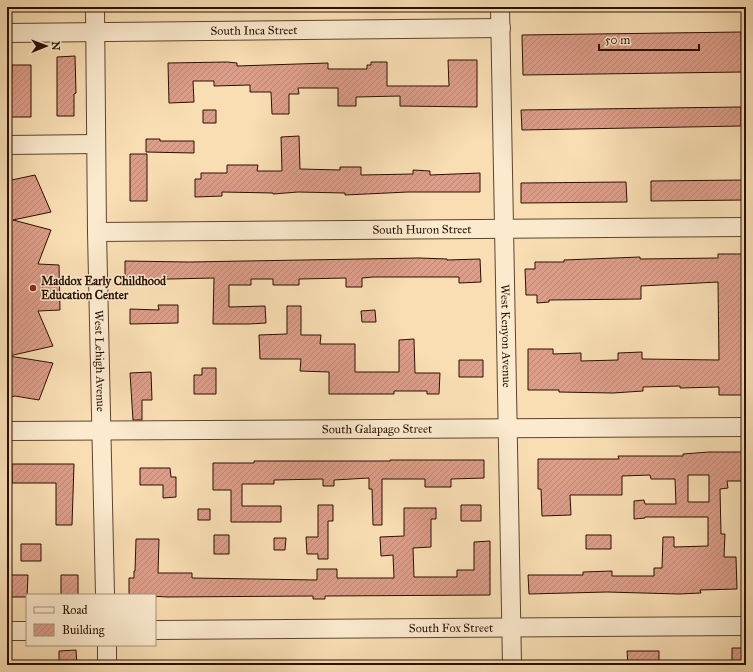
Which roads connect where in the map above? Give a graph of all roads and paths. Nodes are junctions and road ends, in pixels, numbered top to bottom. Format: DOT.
graph roads {
  1 [pos="95,7"];
  2 [pos="500,7"];
  3 [pos="500,28"];
  4 [pos="95,32"];
  5 [pos="7,33"];
  6 [pos="96,144"];
  7 [pos="7,145"];
  8 [pos="746,227"];
  9 [pos="504,229"];
  10 [pos="97,232"];
  11 [pos="746,427"];
  12 [pos="508,428"];
  13 [pos="101,430"];
  14 [pos="7,431"];
  15 [pos="105,594"];
  16 [pos="746,626"];
  17 [pos="511,628"];
  18 [pos="156,630"];
  19 [pos="7,631"];
  20 [pos="26,631"];
  21 [pos="107,646"];
  22 [pos="107,665"];
  23 [pos="512,665"];
  1 -- 4 [label="street, West Lehigh Avenue"];
  2 -- 3 [label="street, West Kenyon Avenue"];
  3 -- 4 [label="street, South Inca Street"];
  3 -- 9 [label="street, West Kenyon Avenue"];
  4 -- 5 [label="street, South Inca Street"];
  4 -- 6 [label="street, West Lehigh Avenue"];
  6 -- 7 [label="street"];
  6 -- 10 [label="street, West Lehigh Avenue"];
  8 -- 9 [label="street, South Huron Street"];
  9 -- 10 [label="street, South Huron Street"];
  9 -- 12 [label="street, West Kenyon Avenue"];
  10 -- 13 [label="street, West Lehigh Avenue"];
  11 -- 12 [label="street, South Galapago Street"];
  12 -- 13 [label="street, South Galapago Street"];
  12 -- 17 [label="street, West Kenyon Avenue"];
  13 -- 14 [label="street, South Galapago Street"];
  13 -- 15 [label="street, West Lehigh Avenue"];
  16 -- 17 [label="street, South Fox Street"];
  17 -- 18 [label="street, South Fox Street"];
  17 -- 23 [label="street, West Kenyon Avenue"];
  19 -- 20 [label="street"];
  21 -- 22 [label="street"];
}
